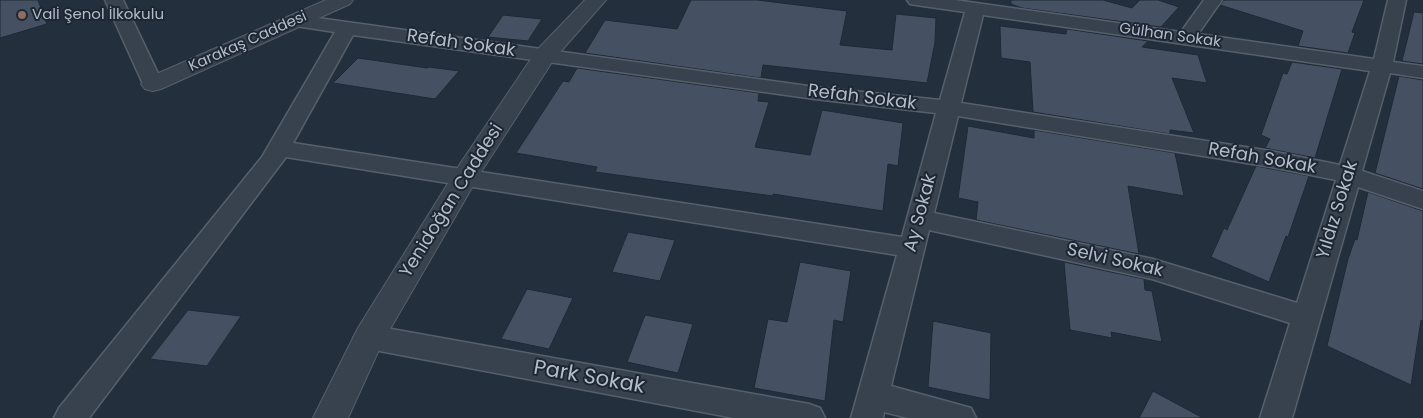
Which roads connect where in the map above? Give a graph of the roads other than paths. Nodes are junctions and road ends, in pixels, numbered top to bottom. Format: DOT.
graph roads {
  1 [pos="114,0"];
  2 [pos="343,0"];
  3 [pos="596,0"];
  4 [pos="916,0"];
  5 [pos="1034,0"];
  6 [pos="1213,0"];
  7 [pos="1397,0"];
  8 [pos="944,2"];
  9 [pos="975,8"];
  10 [pos="1019,14"];
  11 [pos="296,22"];
  12 [pos="347,28"];
  13 [pos="1186,38"];
  14 [pos="545,55"];
  15 [pos="1382,66"];
  16 [pos="1423,72"];
  17 [pos="153,84"];
  18 [pos="948,108"];
  19 [pos="279,148"];
  20 [pos="465,176"];
  21 [pos="1349,176"];
  22 [pos="1423,200"];
  23 [pos="920,219"];
  24 [pos="912,248"];
  25 [pos="1306,317"];
  26 [pos="368,337"];
  27 [pos="870,406"];
  28 [pos="70,418"];
  29 [pos="330,418"];
  30 [pos="809,418"];
  31 [pos="960,418"];
  32 [pos="1276,418"];
  1 -- 17 [label="street"];
  2 -- 11 [label="street, Karakaş Caddesi"];
  3 -- 14 [label="street, Yenidoğan Caddesi"];
  4 -- 8 [label="street, Gülhan Sokak"];
  5 -- 10 [label="street"];
  6 -- 13 [label="street"];
  7 -- 15 [label="street, Yıldız Sokak"];
  8 -- 9 [label="street, Gülhan Sokak"];
  9 -- 10 [label="street, Gülhan Sokak"];
  9 -- 18 [label="street, Ay Sokak"];
  10 -- 13 [label="street, Gülhan Sokak"];
  11 -- 12 [label="street, Refah Sokak"];
  11 -- 17 [label="street, Karakaş Caddesi"];
  12 -- 14 [label="street, Refah Sokak"];
  12 -- 19 [label="street"];
  13 -- 15 [label="street, Gülhan Sokak"];
  14 -- 18 [label="street, Refah Sokak"];
  14 -- 20 [label="street, Yenidoğan Caddesi"];
  15 -- 16 [label="street, Gülhan Sokak"];
  15 -- 21 [label="street, Yıldız Sokak"];
  18 -- 21 [label="street, Refah Sokak"];
  18 -- 23 [label="street, Ay Sokak"];
  19 -- 20 [label="street"];
  19 -- 28 [label="street"];
  20 -- 24 [label="street"];
  20 -- 26 [label="street, Yenidoğan Caddesi"];
  21 -- 22 [label="street, Refah Sokak"];
  21 -- 25 [label="street, Yıldız Sokak"];
  23 -- 24 [label="street, Ay Sokak"];
  23 -- 25 [label="street, Selvi Sokak"];
  24 -- 27 [label="street, Ay Sokak"];
  25 -- 32 [label="street, Yıldız Sokak"];
  26 -- 29 [label="street, Yenidoğan Caddesi"];
  26 -- 30 [label="street, Park Sokak"];
  27 -- 31 [label="street"];
}
